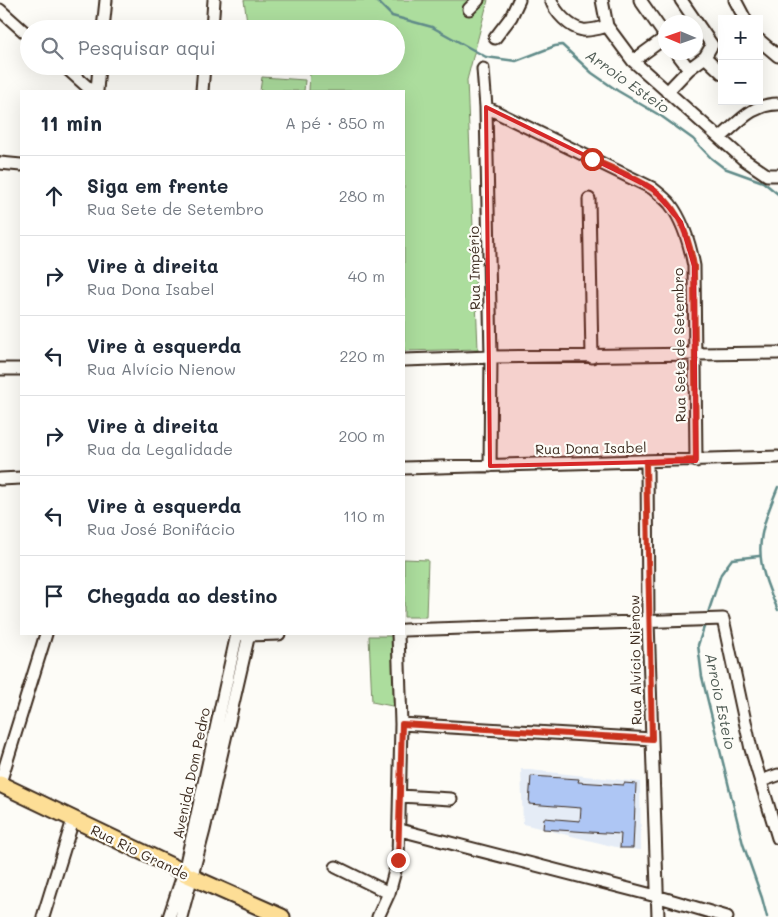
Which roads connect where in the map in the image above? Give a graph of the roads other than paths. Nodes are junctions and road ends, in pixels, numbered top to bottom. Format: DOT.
graph roads {
  1 [pos="106,0"];
  2 [pos="206,0"];
  3 [pos="214,0"];
  4 [pos="478,0"];
  5 [pos="519,0"];
  6 [pos="551,0"];
  7 [pos="602,0"];
  8 [pos="640,0"];
  9 [pos="681,0"];
  10 [pos="735,0"];
  11 [pos="469,9"];
  12 [pos="0,10"];
  13 [pos="743,15"];
  14 [pos="104,20"];
  15 [pos="206,20"];
  16 [pos="213,20"];
  17 [pos="607,26"];
  18 [pos="658,26"];
  19 [pos="20,28"];
  20 [pos="495,38"];
  21 [pos="658,43"];
  22 [pos="763,45"];
  23 [pos="778,56"];
  24 [pos="705,57"];
  25 [pos="682,60"];
  26 [pos="633,61"];
  27 [pos="483,68"];
  28 [pos="689,69"];
  29 [pos="718,69"];
  30 [pos="74,75"];
  31 [pos="98,75"];
  32 [pos="203,75"];
  33 [pos="209,75"];
  34 [pos="91,90"];
  35 [pos="97,90"];
  36 [pos="202,90"];
  37 [pos="208,90"];
  38 [pos="667,92"];
  39 [pos="763,104"];
  40 [pos="778,104"];
  41 [pos="752,105"];
  42 [pos="486,107"];
  43 [pos="720,138"];
  44 [pos="0,164"];
  45 [pos="20,164"];
  46 [pos="778,175"];
  47 [pos="589,199"];
  48 [pos="778,353"];
  49 [pos="695,354"];
  50 [pos="491,357"];
  51 [pos="592,357"];
  52 [pos="405,360"];
  53 [pos="0,369"];
  54 [pos="20,369"];
  55 [pos="776,457"];
  56 [pos="696,460"];
  57 [pos="646,462"];
  58 [pos="490,466"];
  59 [pos="405,468"];
  60 [pos="0,478"];
  61 [pos="20,478"];
  62 [pos="648,621"];
  63 [pos="405,630"];
  64 [pos="46,635"];
  65 [pos="237,635"];
  66 [pos="249,635"];
  67 [pos="398,635"];
  68 [pos="236,666"];
  69 [pos="402,724"];
  70 [pos="652,739"];
  71 [pos="778,775"];
  72 [pos="761,781"];
  73 [pos="0,784"];
  74 [pos="400,796"];
  75 [pos="451,799"];
  76 [pos="73,820"];
  77 [pos="400,830"];
  78 [pos="778,838"];
  79 [pos="336,867"];
  80 [pos="188,875"];
  81 [pos="389,893"];
  82 [pos="656,896"];
  83 [pos="176,915"];
  84 [pos="43,917"];
  85 [pos="282,917"];
  86 [pos="378,917"];
  87 [pos="658,917"];
  88 [pos="727,917"];
  1 -- 14 [label="street"];
  2 -- 15 [label="street"];
  3 -- 16 [label="street"];
  4 -- 11 [label="street"];
  5 -- 20 [label="street"];
  6 -- 17 [label="street"];
  7 -- 17 [label="street"];
  8 -- 18 [label="street"];
  9 -- 24 [label="street"];
  10 -- 13 [label="street"];
  12 -- 19 [label="street"];
  17 -- 26 [label="street"];
  21 -- 26 [label="street"];
  22 -- 23 [label="street"];
  24 -- 28 [label="street"];
  24 -- 29 [label="street"];
  25 -- 28 [label="street"];
  26 -- 38 [label="street"];
  27 -- 42 [label="street, Rua Império"];
  28 -- 38 [label="street"];
  30 -- 34 [label="street"];
  31 -- 35 [label="street"];
  32 -- 36 [label="street"];
  33 -- 37 [label="street"];
  38 -- 43 [label="street"];
  39 -- 40 [label="street"];
  41 -- 43 [label="street"];
  42 -- 49 [label="street, Rua Sete de Setembro"];
  42 -- 50 [label="street, Rua Império"];
  43 -- 46 [label="street"];
  44 -- 45 [label="street"];
  47 -- 51 [label="street"];
  48 -- 49 [label="street"];
  49 -- 51 [label="street"];
  49 -- 56 [label="street, Rua Sete de Setembro"];
  50 -- 51 [label="street"];
  50 -- 52 [label="street"];
  50 -- 58 [label="street, Rua Império"];
  53 -- 54 [label="street"];
  55 -- 56 [label="street, Rua Dona Isabel"];
  56 -- 57 [label="street, Rua Dona Isabel"];
  57 -- 58 [label="street, Rua Dona Isabel"];
  57 -- 62 [label="street, Rua Alvício Nienow"];
  58 -- 59 [label="street, Rua Dona Isabel"];
  60 -- 61 [label="street"];
  62 -- 63 [label="street"];
  62 -- 70 [label="street, Rua Alvício Nienow"];
  62 -- 72 [label="street"];
  64 -- 73 [label="street"];
  65 -- 68 [label="street, Avenida Dom Pedro"];
  66 -- 68 [label="street, Avenida Dom Pedro"];
  67 -- 69 [label="street"];
  68 -- 80 [label="street, Avenida Dom Pedro"];
  69 -- 70 [label="street"];
  69 -- 74 [label="street"];
  70 -- 82 [label="street, Rua Alvício Nienow"];
  71 -- 72 [label="street"];
  72 -- 78 [label="street"];
  73 -- 76 [label="main road, Rua Rio Grande"];
  74 -- 75 [label="street"];
  74 -- 77 [label="street"];
  76 -- 80 [label="main road, Rua Rio Grande"];
  76 -- 84 [label="street"];
  77 -- 81 [label="street"];
  77 -- 82 [label="street"];
  79 -- 81 [label="street"];
  80 -- 83 [label="street, Avenida Dom Pedro"];
  80 -- 85 [label="main road, Rua Rio Grande"];
  81 -- 86 [label="street"];
  82 -- 87 [label="street, Rua Alvício Nienow"];
  82 -- 88 [label="street"];
}
